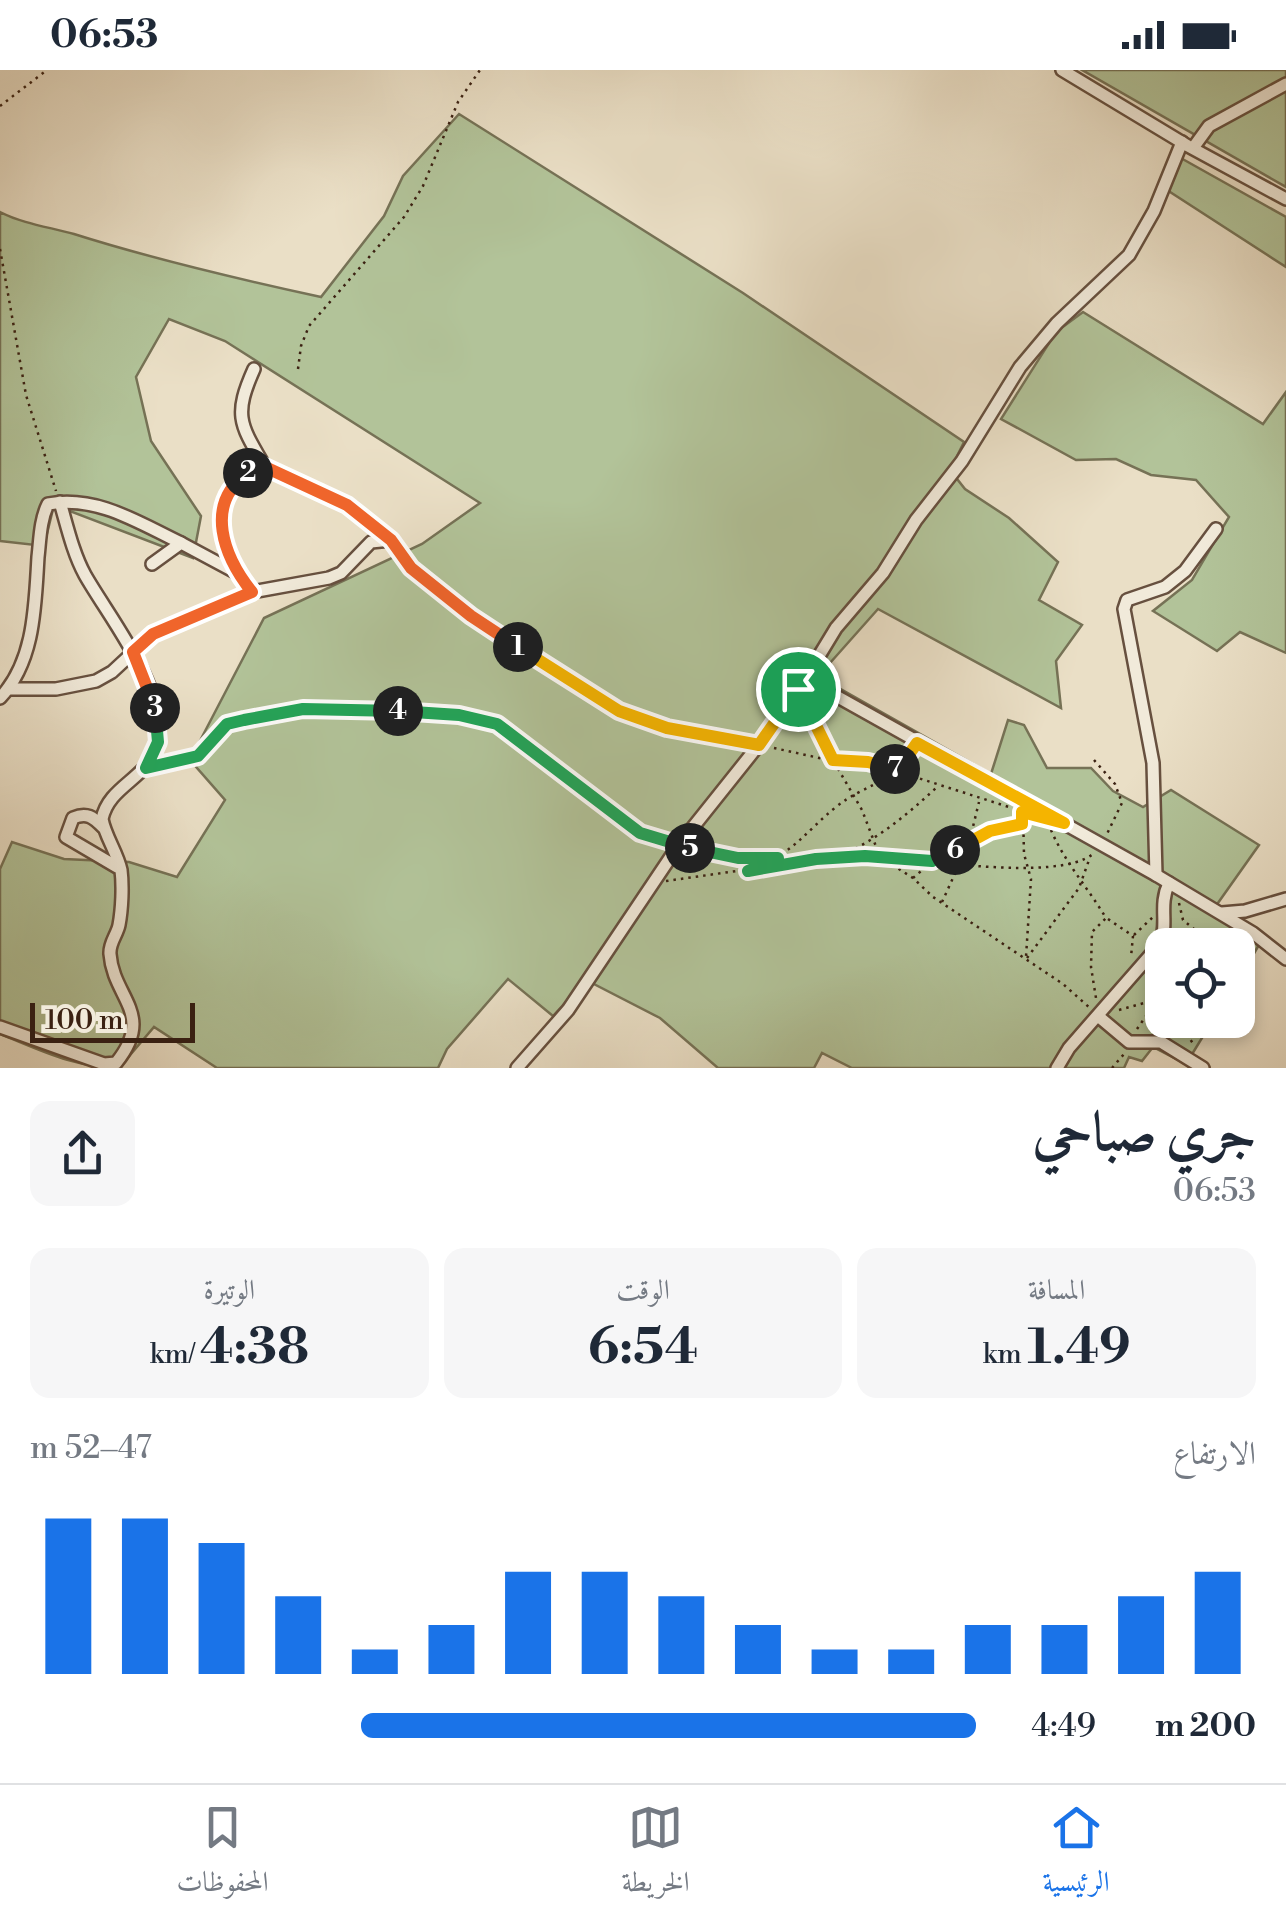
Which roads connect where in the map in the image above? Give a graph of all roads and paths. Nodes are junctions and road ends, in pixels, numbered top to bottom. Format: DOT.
graph roads {
  1 [pos="47,70"];
  2 [pos="480,70"];
  3 [pos="1062,70"];
  4 [pos="1286,84"];
  5 [pos="0,106"];
  6 [pos="1187,145"];
  7 [pos="1286,199"];
  8 [pos="0,249"];
  9 [pos="254,368"];
  10 [pos="298,369"];
  11 [pos="265,467"];
  12 [pos="60,502"];
  13 [pos="1216,529"];
  14 [pos="391,540"];
  15 [pos="181,542"];
  16 [pos="152,564"];
  17 [pos="237,573"];
  18 [pos="252,592"];
  19 [pos="133,652"];
  20 [pos="801,684"];
  21 [pos="5,694"];
  22 [pos="917,743"];
  23 [pos="759,745"];
  24 [pos="833,760"];
  25 [pos="1094,760"];
  26 [pos="146,768"];
  27 [pos="898,770"];
  28 [pos="938,786"];
  29 [pos="853,794"];
  30 [pos="980,798"];
  31 [pos="1022,812"];
  32 [pos="1034,816"];
  33 [pos="1064,823"];
  34 [pos="1022,824"];
  35 [pos="103,826"];
  36 [pos="873,839"];
  37 [pos="969,843"];
  38 [pos="1102,844"];
  39 [pos="678,846"];
  40 [pos="880,857"];
  41 [pos="778,858"];
  42 [pos="836,858"];
  43 [pos="1089,858"];
  44 [pos="816,859"];
  45 [pos="932,861"];
  46 [pos="1071,863"];
  47 [pos="959,865"];
  48 [pos="1026,866"];
  49 [pos="120,870"];
  50 [pos="748,871"];
  51 [pos="1156,875"];
  52 [pos="912,878"];
  53 [pos="1082,879"];
  54 [pos="655,882"];
  55 [pos="1169,883"];
  56 [pos="1286,900"];
  57 [pos="942,903"];
  58 [pos="1179,903"];
  59 [pos="1161,908"];
  60 [pos="1220,913"];
  61 [pos="1106,918"];
  62 [pos="1163,928"];
  63 [pos="1193,928"];
  64 [pos="1133,936"];
  65 [pos="1026,958"];
  66 [pos="1286,960"];
  67 [pos="1145,962"];
  68 [pos="1130,979"];
  69 [pos="1145,1003"];
  70 [pos="1098,1016"];
  71 [pos="0,1026"];
  72 [pos="1189,1038"];
  73 [pos="1194,1045"];
  74 [pos="516,1068"];
  75 [pos="1056,1068"];
  76 [pos="1203,1068"];
  1 -- 5 [label="path"];
  2 -- 10 [label="path"];
  3 -- 6 [label="street"];
  4 -- 6 [label="street"];
  6 -- 7 [label="street"];
  6 -- 20 [label="street"];
  8 -- 12 [label="path"];
  9 -- 11 [label="street"];
  11 -- 14 [label="street"];
  11 -- 17 [label="street"];
  12 -- 15 [label="street"];
  12 -- 19 [label="street"];
  12 -- 21 [label="street"];
  13 -- 51 [label="street"];
  14 -- 18 [label="street"];
  14 -- 23 [label="path"];
  15 -- 16 [label="street"];
  15 -- 17 [label="street"];
  17 -- 18 [label="street"];
  18 -- 19 [label="street"];
  19 -- 21 [label="street"];
  19 -- 26 [label="street"];
  20 -- 22 [label="street"];
  20 -- 23 [label="street"];
  20 -- 24 [label="path"];
  22 -- 27 [label="path"];
  22 -- 33 [label="street"];
  23 -- 24 [label="path"];
  23 -- 39 [label="street"];
  24 -- 27 [label="path"];
  24 -- 29 [label="path"];
  25 -- 38 [label="path"];
  26 -- 35 [label="street"];
  26 -- 39 [label="path"];
  27 -- 28 [label="path"];
  27 -- 29 [label="path"];
  28 -- 30 [label="path"];
  28 -- 36 [label="path"];
  29 -- 36 [label="path"];
  29 -- 41 [label="path"];
  30 -- 31 [label="path"];
  30 -- 37 [label="path"];
  31 -- 32 [label="path"];
  31 -- 34 [label="path"];
  33 -- 38 [label="street"];
  33 -- 46 [label="path"];
  34 -- 37 [label="path"];
  34 -- 48 [label="path"];
  35 -- 49 [label="street"];
  35 -- 49 [label="street"];
  36 -- 40 [label="path"];
  36 -- 42 [label="path"];
  37 -- 45 [label="path"];
  37 -- 47 [label="path"];
  38 -- 43 [label="path"];
  38 -- 51 [label="street"];
  39 -- 41 [label="path"];
  39 -- 54 [label="street"];
  40 -- 42 [label="path"];
  40 -- 45 [label="path"];
  40 -- 52 [label="path"];
  41 -- 44 [label="path"];
  41 -- 50 [label="path"];
  42 -- 44 [label="path"];
  43 -- 46 [label="path"];
  43 -- 53 [label="path"];
  44 -- 50 [label="path"];
  45 -- 47 [label="path"];
  45 -- 52 [label="path"];
  46 -- 48 [label="path"];
  46 -- 53 [label="path"];
  47 -- 48 [label="path"];
  47 -- 57 [label="path"];
  48 -- 65 [label="path"];
  49 -- 71 [label="street"];
  50 -- 54 [label="path"];
  51 -- 55 [label="street"];
  52 -- 57 [label="path"];
  53 -- 61 [label="path"];
  53 -- 65 [label="path"];
  54 -- 74 [label="street"];
  55 -- 59 [label="street"];
  55 -- 60 [label="street"];
  56 -- 60 [label="street"];
  57 -- 65 [label="path"];
  58 -- 63 [label="path"];
  59 -- 62 [label="street"];
  59 -- 64 [label="path"];
  60 -- 66 [label="street"];
  61 -- 64 [label="path"];
  61 -- 70 [label="path"];
  64 -- 68 [label="path"];
  65 -- 70 [label="path"];
  67 -- 68 [label="street"];
  68 -- 70 [label="street"];
  69 -- 70 [label="path"];
  70 -- 75 [label="street"];
  70 -- 76 [label="street"];
  72 -- 73 [label="path"];
}
